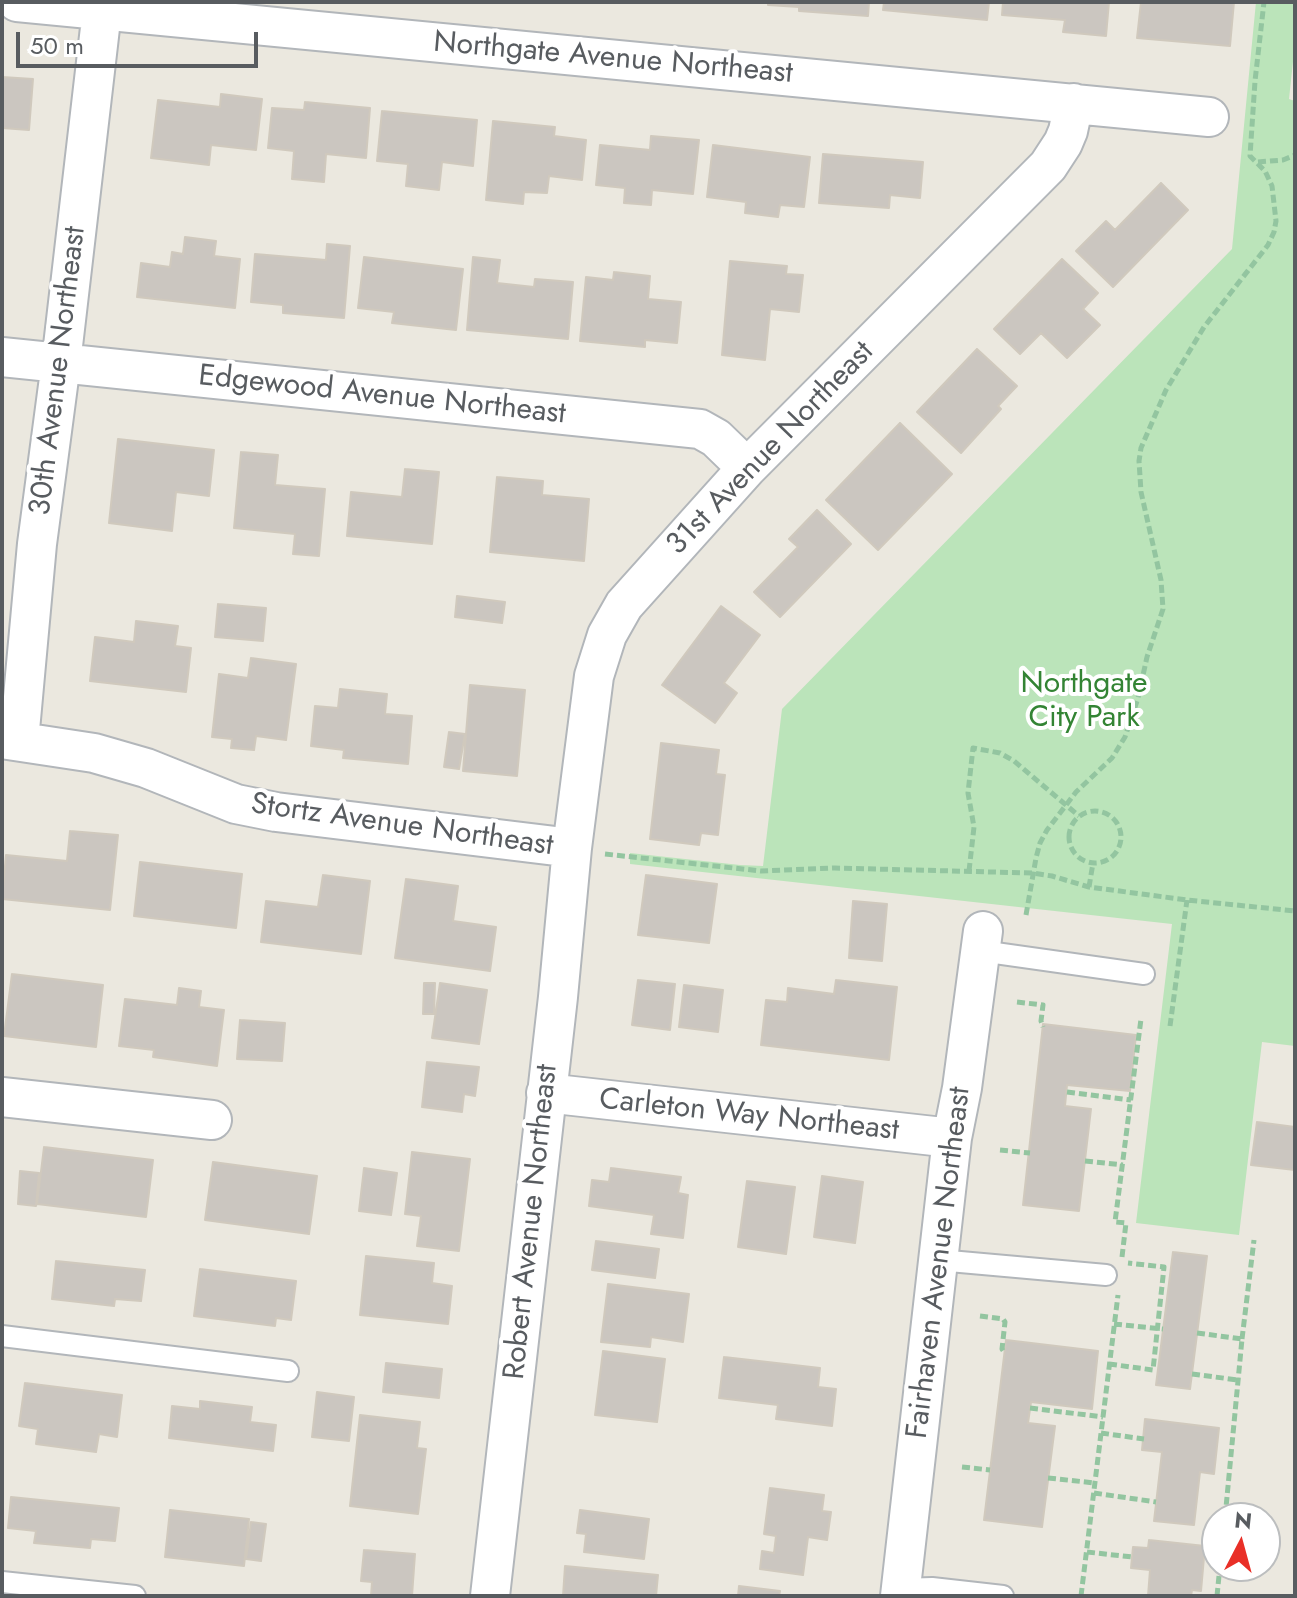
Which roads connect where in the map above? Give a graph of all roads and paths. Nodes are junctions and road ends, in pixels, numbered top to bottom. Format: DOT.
graph roads {
  1 [pos="17,2"];
  2 [pos="1264,2"];
  3 [pos="103,6"];
  4 [pos="1074,103"];
  5 [pos="1209,117"];
  6 [pos="1295,155"];
  7 [pos="1257,162"];
  8 [pos="2,357"];
  9 [pos="61,363"];
  10 [pos="747,468"];
  11 [pos="11,740"];
  12 [pos="1066,804"];
  13 [pos="1079,816"];
  14 [pos="572,848"];
  15 [pos="1093,863"];
  16 [pos="969,871"];
  17 [pos="1032,873"];
  18 [pos="1089,887"];
  19 [pos="1187,900"];
  20 [pos="1295,911"];
  21 [pos="1026,915"];
  22 [pos="982,941"];
  23 [pos="1144,974"];
  24 [pos="1017,1002"];
  25 [pos="1141,1019"];
  26 [pos="1170,1026"];
  27 [pos="1043,1027"];
  28 [pos="1067,1092"];
  29 [pos="546,1093"];
  30 [pos="2,1097"];
  31 [pos="1131,1100"];
  32 [pos="212,1120"];
  33 [pos="952,1138"];
  34 [pos="1000,1150"];
  35 [pos="1030,1153"];
  36 [pos="1085,1161"];
  37 [pos="1123,1165"];
  38 [pos="1254,1240"];
  39 [pos="938,1260"];
  40 [pos="1106,1275"];
  41 [pos="1118,1293"];
  42 [pos="980,1316"];
  43 [pos="1114,1324"];
  44 [pos="1160,1329"];
  45 [pos="1197,1333"];
  46 [pos="2,1336"];
  47 [pos="1242,1339"];
  48 [pos="1004,1352"];
  49 [pos="1109,1364"];
  50 [pos="288,1371"];
  51 [pos="1192,1374"];
  52 [pos="1238,1381"];
  53 [pos="1030,1408"];
  54 [pos="1103,1417"];
  55 [pos="1101,1433"];
  56 [pos="1144,1439"];
  57 [pos="962,1467"];
  58 [pos="990,1470"];
  59 [pos="1048,1478"];
  60 [pos="1095,1483"];
  61 [pos="1094,1493"];
  62 [pos="1156,1502"];
  63 [pos="1227,1502"];
  64 [pos="1087,1552"];
  65 [pos="1132,1557"];
  66 [pos="2,1582"];
  67 [pos="900,1593"];
  68 [pos="135,1596"];
  69 [pos="490,1596"];
  70 [pos="1003,1596"];
  71 [pos="1081,1596"];
  1 -- 3 [label="street, Northgate Avenue Northeast"];
  2 -- 7 [label="path"];
  3 -- 4 [label="street, Northgate Avenue Northeast"];
  3 -- 9 [label="street, 30th Avenue Northeast"];
  4 -- 5 [label="street, Northgate Avenue Northeast"];
  4 -- 10 [label="street, 31st Avenue Northeast"];
  6 -- 7 [label="path"];
  7 -- 12 [label="path"];
  8 -- 9 [label="street, Edgewood Avenue Northeast"];
  9 -- 10 [label="street, Edgewood Avenue Northeast"];
  9 -- 11 [label="street, 30th Avenue Northeast"];
  10 -- 14 [label="street, 31st Avenue Northeast"];
  11 -- 14 [label="street, Stortz Avenue Northeast"];
  12 -- 13 [label="path"];
  12 -- 16 [label="path"];
  12 -- 17 [label="path"];
  13 -- 15 [label="path"];
  13 -- 15 [label="path"];
  14 -- 16 [label="path"];
  14 -- 29 [label="street, Robert Avenue Northeast"];
  15 -- 18 [label="path"];
  16 -- 17 [label="path"];
  17 -- 18 [label="path"];
  17 -- 21 [label="path"];
  18 -- 19 [label="path"];
  19 -- 20 [label="path"];
  19 -- 26 [label="path"];
  22 -- 23 [label="lane"];
  22 -- 33 [label="street, Fairhaven Avenue Northeast"];
  24 -- 27 [label="path"];
  25 -- 31 [label="path"];
  28 -- 31 [label="path"];
  29 -- 33 [label="street, Carleton Way Northeast"];
  29 -- 69 [label="street, Robert Avenue Northeast"];
  30 -- 32 [label="street"];
  31 -- 37 [label="path"];
  33 -- 39 [label="street, Fairhaven Avenue Northeast"];
  34 -- 35 [label="path"];
  36 -- 37 [label="path"];
  37 -- 44 [label="path"];
  38 -- 47 [label="path"];
  39 -- 40 [label="lane"];
  39 -- 67 [label="street, Fairhaven Avenue Northeast"];
  41 -- 43 [label="path"];
  42 -- 48 [label="path"];
  43 -- 44 [label="path"];
  43 -- 49 [label="path"];
  44 -- 49 [label="path"];
  45 -- 47 [label="path"];
  46 -- 50 [label="lane"];
  47 -- 52 [label="path"];
  49 -- 54 [label="path"];
  51 -- 52 [label="path"];
  52 -- 63 [label="path"];
  53 -- 54 [label="path"];
  54 -- 55 [label="path"];
  55 -- 56 [label="path"];
  55 -- 60 [label="path"];
  57 -- 58 [label="path"];
  59 -- 60 [label="path"];
  60 -- 61 [label="path"];
  61 -- 62 [label="path"];
  61 -- 64 [label="path"];
  64 -- 65 [label="path"];
  64 -- 71 [label="path"];
  66 -- 68 [label="lane"];
  67 -- 70 [label="lane"];
}
